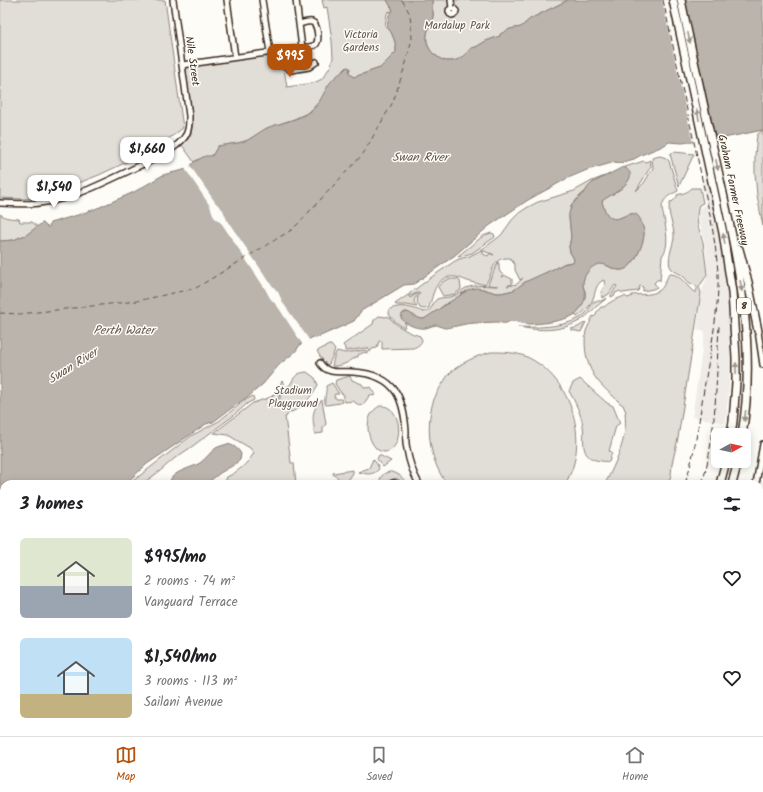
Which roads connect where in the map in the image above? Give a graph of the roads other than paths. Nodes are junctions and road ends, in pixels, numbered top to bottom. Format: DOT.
graph roads {
  1 [pos="173,0"];
  2 [pos="227,0"];
  3 [pos="262,0"];
  4 [pos="296,0"];
  5 [pos="451,0"];
  6 [pos="673,0"];
  7 [pos="680,0"];
  8 [pos="452,8"];
  9 [pos="299,24"];
  10 [pos="302,48"];
  11 [pos="283,50"];
  12 [pos="270,52"];
  13 [pos="235,57"];
  14 [pos="316,62"];
  15 [pos="182,65"];
  16 [pos="720,179"];
  17 [pos="0,203"];
  18 [pos="758,331"];
  19 [pos="320,363"];
  20 [pos="763,365"];
  21 [pos="732,428"];
  22 [pos="743,428"];
  23 [pos="763,444"];
  24 [pos="763,449"];
  25 [pos="724,468"];
  26 [pos="737,468"];
  27 [pos="417,480"];
  28 [pos="721,480"];
  29 [pos="733,480"];
  30 [pos="757,480"];
  1 -- 15 [label="street, Nile Street"];
  2 -- 13 [label="street"];
  3 -- 12 [label="street"];
  4 -- 9 [label="street"];
  5 -- 8 [label="street"];
  21 -- 6 [label="highway, Graham Farmer Freeway / 8, one-way"];
  7 -- 16 [label="highway, Graham Farmer Freeway / 8, one-way"];
  9 -- 10 [label="street"];
  9 -- 10 [label="street"];
  10 -- 11 [label="street"];
  11 -- 12 [label="street"];
  11 -- 14 [label="street"];
  12 -- 13 [label="street"];
  13 -- 15 [label="street"];
  15 -- 17 [label="street, Nile Street"];
  16 -- 18 [label="highway"];
  16 -- 22 [label="highway, Graham Farmer Freeway / 8, one-way"];
  18 -- 20 [label="street"];
  19 -- 27 [label="street"];
  23 -- 24 [label="street"];
  24 -- 30 [label="street"];
  25 -- 28 [label="highway"];
  26 -- 29 [label="highway"];
}
